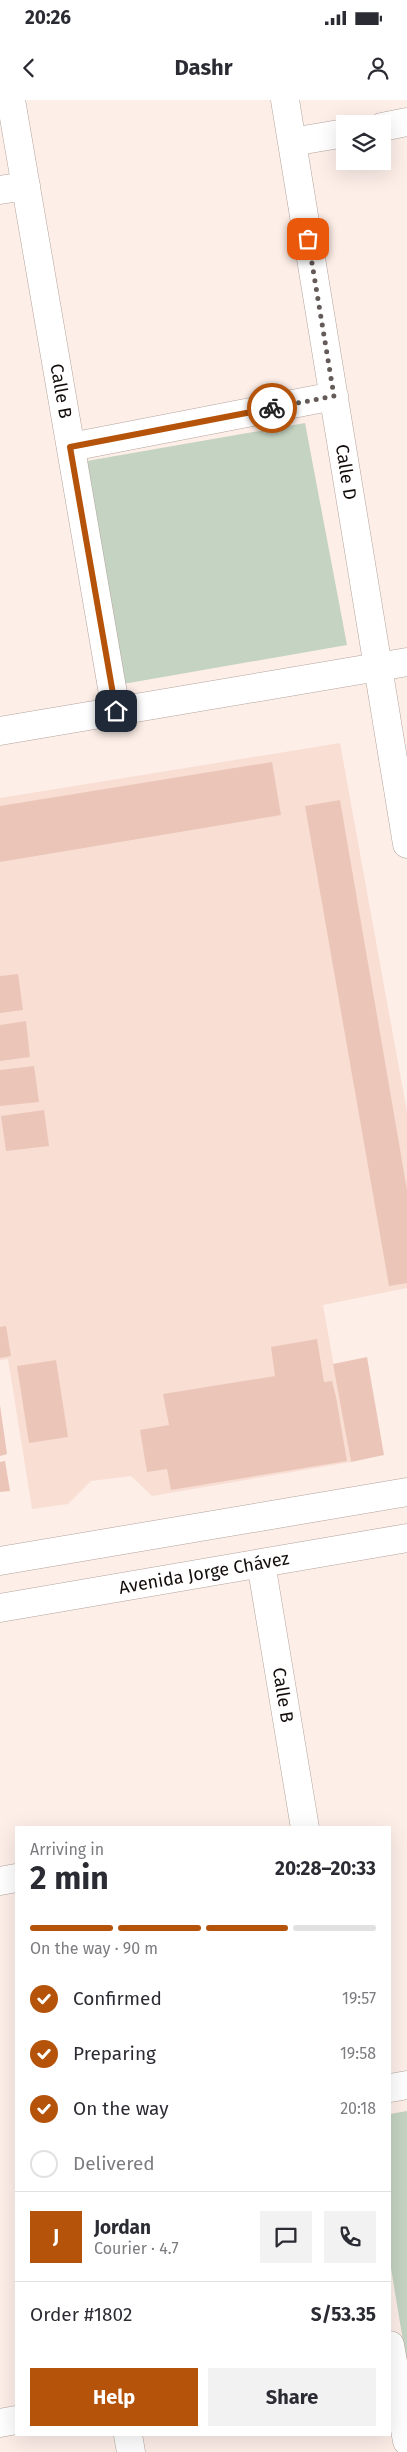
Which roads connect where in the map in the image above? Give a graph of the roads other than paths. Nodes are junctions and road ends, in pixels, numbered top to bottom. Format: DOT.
graph roads {
  1 [pos="11,100"];
  2 [pos="285,100"];
  3 [pos="407,122"];
  4 [pos="391,125"];
  5 [pos="336,135"];
  6 [pos="292,142"];
  7 [pos="13,188"];
  8 [pos="334,396"];
  9 [pos="70,447"];
  10 [pos="407,662"];
  11 [pos="378,666"];
  12 [pos="116,711"];
  13 [pos="0,731"];
  14 [pos="407,844"];
  15 [pos="407,1492"];
  16 [pos="407,1538"];
  17 [pos="0,1561"];
  18 [pos="261,1563"];
  19 [pos="0,1608"];
  20 [pos="304,1826"];
  21 [pos="15,1878"];
  22 [pos="0,1881"];
  23 [pos="407,2085"];
  24 [pos="391,2088"];
  25 [pos="391,2354"];
  26 [pos="15,2420"];
  27 [pos="0,2423"];
  28 [pos="128,2436"];
  29 [pos="407,2441"];
  30 [pos="131,2452"];
  1 -- 7 [label="street, Calle B"];
  2 -- 6 [label="street, Calle D"];
  3 -- 4 [label="street"];
  5 -- 6 [label="street"];
  6 -- 8 [label="street, Calle D"];
  7 -- 9 [label="street, Calle B"];
  8 -- 9 [label="street"];
  8 -- 11 [label="street, Calle D"];
  9 -- 12 [label="street, Calle B"];
  10 -- 11 [label="street"];
  11 -- 12 [label="street"];
  11 -- 14 [label="street, Calle D"];
  12 -- 13 [label="street"];
  15 -- 17 [label="street"];
  16 -- 18 [label="street, Avenida Jorge Chávez"];
  18 -- 19 [label="street, Avenida Jorge Chávez"];
  18 -- 20 [label="street, Calle B"];
  21 -- 22 [label="street"];
  23 -- 24 [label="street"];
  25 -- 29 [label="street"];
  26 -- 27 [label="street"];
  28 -- 30 [label="street"];
}
